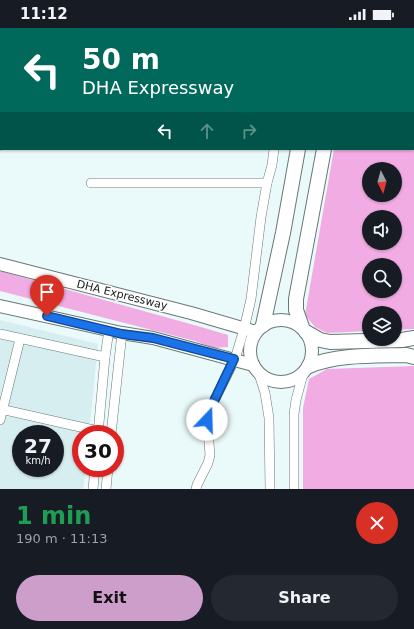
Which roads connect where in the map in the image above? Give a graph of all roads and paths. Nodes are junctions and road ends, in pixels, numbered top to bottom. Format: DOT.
graph roads {
  1 [pos="274,150"];
  2 [pos="298,150"];
  3 [pos="324,150"];
  4 [pos="91,183"];
  5 [pos="267,183"];
  6 [pos="0,264"];
  7 [pos="0,306"];
  8 [pos="244,328"];
  9 [pos="260,329"];
  10 [pos="109,330"];
  11 [pos="304,330"];
  12 [pos="0,334"];
  13 [pos="122,334"];
  14 [pos="414,338"];
  15 [pos="20,339"];
  16 [pos="105,357"];
  17 [pos="414,357"];
  18 [pos="234,359"];
  19 [pos="256,369"];
  20 [pos="306,370"];
  21 [pos="1,409"];
  22 [pos="0,420"];
  23 [pos="99,425"];
  24 [pos="112,425"];
  25 [pos="72,426"];
  26 [pos="94,477"];
  27 [pos="107,477"];
  28 [pos="93,489"];
  29 [pos="106,489"];
  30 [pos="196,489"];
  31 [pos="270,489"];
  32 [pos="294,489"];
  1 -- 5 [label="street"];
  2 -- 9 [label="highway"];
  3 -- 11 [label="highway"];
  4 -- 5 [label="street"];
  5 -- 8 [label="street"];
  6 -- 8 [label="main road, DHA Expressway"];
  7 -- 10 [label="main road"];
  8 -- 9 [label="main road, DHA Expressway"];
  8 -- 18 [label="street"];
  9 -- 11 [label="main road"];
  9 -- 19 [label="main road"];
  10 -- 13 [label="main road"];
  10 -- 16 [label="street"];
  11 -- 14 [label="highway"];
  11 -- 20 [label="main road"];
  12 -- 15 [label="street"];
  13 -- 18 [label="main road"];
  13 -- 24 [label="street"];
  15 -- 16 [label="street"];
  15 -- 21 [label="street"];
  16 -- 23 [label="street"];
  17 -- 20 [label="highway"];
  18 -- 19 [label="main road"];
  18 -- 30 [label="street"];
  19 -- 20 [label="main road"];
  19 -- 31 [label="street"];
  20 -- 32 [label="street"];
  21 -- 22 [label="street"];
  21 -- 25 [label="street"];
  26 -- 28 [label="street"];
  27 -- 29 [label="street"];
}
